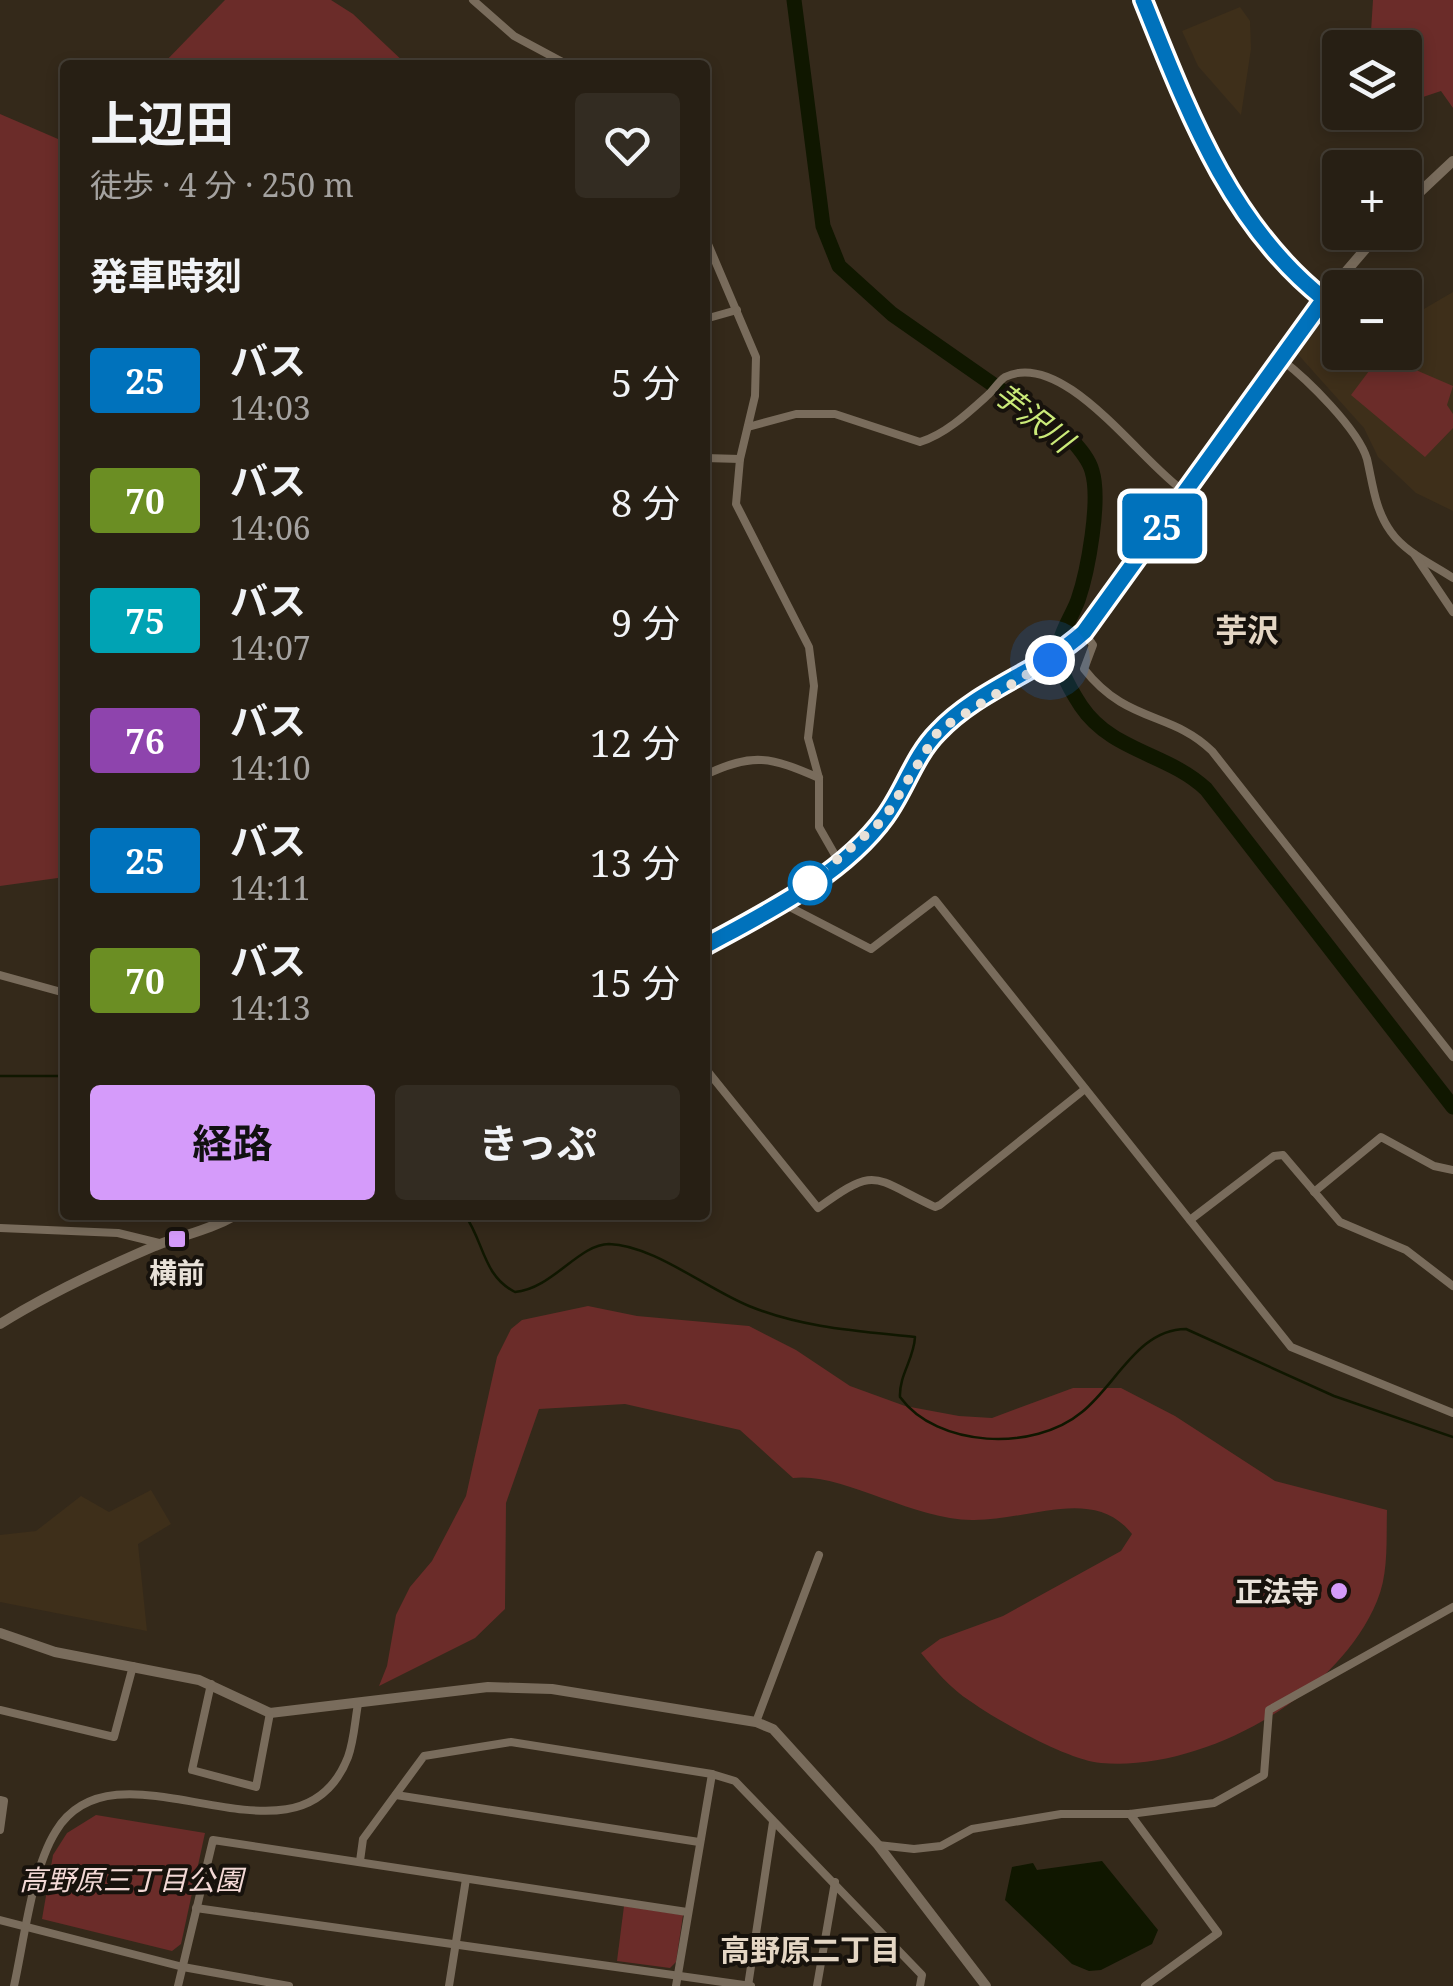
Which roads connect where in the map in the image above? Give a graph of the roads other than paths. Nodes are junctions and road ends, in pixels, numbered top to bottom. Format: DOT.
graph roads {
  1 [pos="473,0"];
  2 [pos="1144,0"];
  3 [pos="558,60"];
  4 [pos="1453,161"];
  5 [pos="1422,190"];
  6 [pos="710,248"];
  7 [pos="1365,250"];
  8 [pos="1348,270"];
  9 [pos="1322,297"];
  10 [pos="1322,302"];
  11 [pos="737,310"];
  12 [pos="710,318"];
  13 [pos="1282,360"];
  14 [pos="748,426"];
  15 [pos="710,458"];
  16 [pos="740,458"];
  17 [pos="1185,492"];
  18 [pos="1414,554"];
  19 [pos="1453,578"];
  20 [pos="1453,612"];
  21 [pos="1084,632"];
  22 [pos="710,773"];
  23 [pos="818,778"];
  24 [pos="839,862"];
  25 [pos="782,903"];
  26 [pos="710,943"];
  27 [pos="0,976"];
  28 [pos="60,992"];
  29 [pos="1453,1057"];
  30 [pos="710,1074"];
  31 [pos="1085,1088"];
  32 [pos="1453,1170"];
  33 [pos="1314,1192"];
  34 [pos="227,1220"];
  35 [pos="1190,1220"];
  36 [pos="0,1228"];
  37 [pos="161,1244"];
  38 [pos="1453,1286"];
  39 [pos="0,1324"];
  40 [pos="1453,1413"];
  41 [pos="818,1554"];
  42 [pos="1453,1607"];
  43 [pos="0,1632"];
  44 [pos="133,1666"];
  45 [pos="211,1684"];
  46 [pos="358,1704"];
  47 [pos="0,1710"];
  48 [pos="270,1713"];
  49 [pos="756,1722"];
  50 [pos="712,1774"];
  51 [pos="396,1795"];
  52 [pos="0,1800"];
  53 [pos="1130,1814"];
  54 [pos="773,1822"];
  55 [pos="0,1830"];
  56 [pos="699,1842"];
  57 [pos="878,1845"];
  58 [pos="360,1861"];
  59 [pos="466,1878"];
  60 [pos="834,1882"];
  61 [pos="196,1908"];
  62 [pos="688,1912"];
  63 [pos="0,1920"];
  64 [pos="28,1927"];
  65 [pos="454,1948"];
  66 [pos="183,1967"];
  67 [pos="677,1982"];
  68 [pos="14,1986"];
  69 [pos="178,1986"];
  70 [pos="289,1986"];
  71 [pos="449,1986"];
  72 [pos="750,1986"];
  73 [pos="816,1986"];
  74 [pos="920,1986"];
  75 [pos="986,1986"];
  76 [pos="1145,1986"];
  1 -- 3 [label="street"];
  2 -- 9 [label="street"];
  4 -- 5 [label="street"];
  6 -- 11 [label="street"];
  7 -- 8 [label="street"];
  10 -- 13 [label="street"];
  11 -- 12 [label="street"];
  11 -- 14 [label="street"];
  13 -- 17 [label="street"];
  13 -- 18 [label="street"];
  14 -- 16 [label="street"];
  14 -- 17 [label="street"];
  15 -- 16 [label="street"];
  16 -- 23 [label="street"];
  17 -- 21 [label="street"];
  18 -- 19 [label="street"];
  18 -- 20 [label="street"];
  21 -- 24 [label="street"];
  21 -- 29 [label="street"];
  22 -- 23 [label="street"];
  23 -- 24 [label="street"];
  24 -- 25 [label="street"];
  25 -- 26 [label="street"];
  25 -- 31 [label="street"];
  27 -- 28 [label="street"];
  30 -- 31 [label="street"];
  31 -- 35 [label="street"];
  32 -- 33 [label="street"];
  33 -- 35 [label="street"];
  33 -- 38 [label="street"];
  34 -- 37 [label="street"];
  35 -- 40 [label="street"];
  36 -- 37 [label="street"];
  37 -- 39 [label="street"];
  41 -- 49 [label="street"];
  42 -- 53 [label="street"];
  43 -- 44 [label="street"];
  44 -- 45 [label="street"];
  44 -- 47 [label="street"];
  45 -- 48 [label="street"];
  45 -- 48 [label="street"];
  46 -- 48 [label="street"];
  46 -- 49 [label="street"];
  46 -- 64 [label="street"];
  49 -- 57 [label="street"];
  50 -- 51 [label="street"];
  50 -- 54 [label="street"];
  50 -- 56 [label="street"];
  51 -- 56 [label="street"];
  51 -- 58 [label="street"];
  52 -- 55 [label="street"];
  53 -- 57 [label="street"];
  53 -- 76 [label="street"];
  54 -- 60 [label="street"];
  54 -- 72 [label="street"];
  56 -- 62 [label="street"];
  57 -- 75 [label="street"];
  58 -- 59 [label="street"];
  58 -- 61 [label="street"];
  59 -- 62 [label="street"];
  59 -- 65 [label="street"];
  60 -- 73 [label="street"];
  60 -- 74 [label="street"];
  61 -- 65 [label="street"];
  61 -- 66 [label="street"];
  62 -- 67 [label="street"];
  63 -- 64 [label="street"];
  64 -- 66 [label="street"];
  64 -- 68 [label="street"];
  65 -- 67 [label="street"];
  65 -- 71 [label="street"];
  66 -- 69 [label="street"];
  66 -- 70 [label="street"];
  67 -- 72 [label="street"];
}
